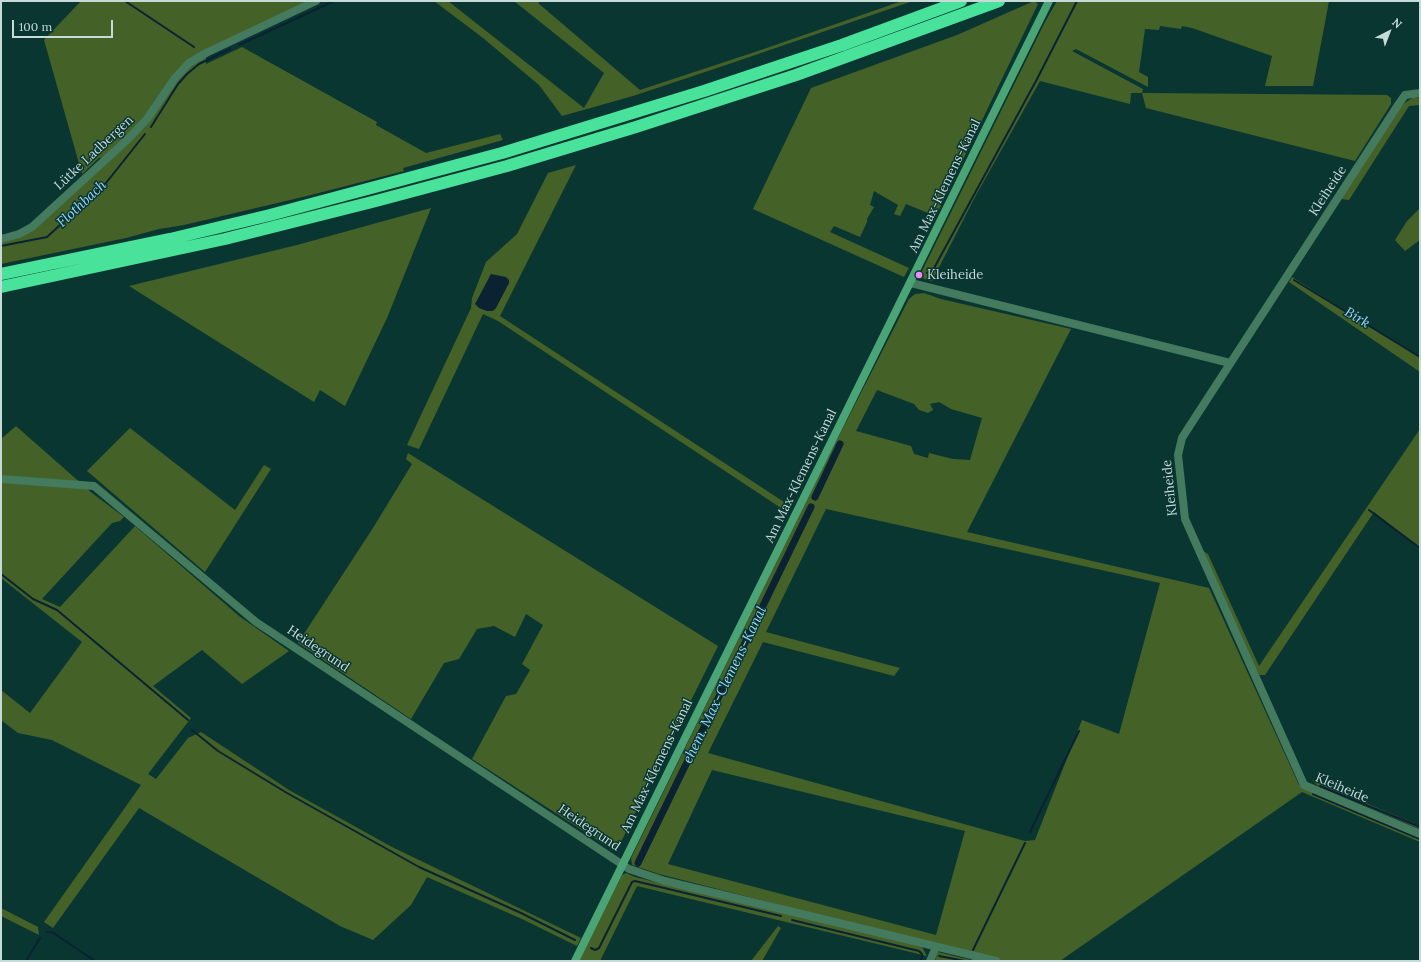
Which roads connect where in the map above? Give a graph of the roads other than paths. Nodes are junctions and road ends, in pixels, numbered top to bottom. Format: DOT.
graph roads {
  1 [pos="316,1"];
  2 [pos="962,1"];
  3 [pos="999,1"];
  4 [pos="1048,2"];
  5 [pos="1420,93"];
  6 [pos="1,239"];
  7 [pos="1,274"];
  8 [pos="911,283"];
  9 [pos="1,288"];
  10 [pos="1230,363"];
  11 [pos="1,479"];
  12 [pos="1420,834"];
  13 [pos="622,865"];
  14 [pos="936,947"];
  15 [pos="575,961"];
  16 [pos="930,961"];
  17 [pos="996,961"];
  1 -- 6 [label="street, Lütke Ladbergen"];
  2 -- 7 [label="highway"];
  3 -- 9 [label="highway"];
  4 -- 8 [label="main road, Am Max-Klemens-Kanal"];
  5 -- 10 [label="street, Kleiheide"];
  8 -- 10 [label="street"];
  8 -- 13 [label="main road, Am Max-Klemens-Kanal"];
  10 -- 12 [label="street, Kleiheide"];
  11 -- 13 [label="street, Heidegrund"];
  13 -- 14 [label="street, Heidegrund"];
  13 -- 15 [label="main road, Am Max-Klemens-Kanal"];
  14 -- 16 [label="street"];
  14 -- 17 [label="street, Heidegrund"];
}
